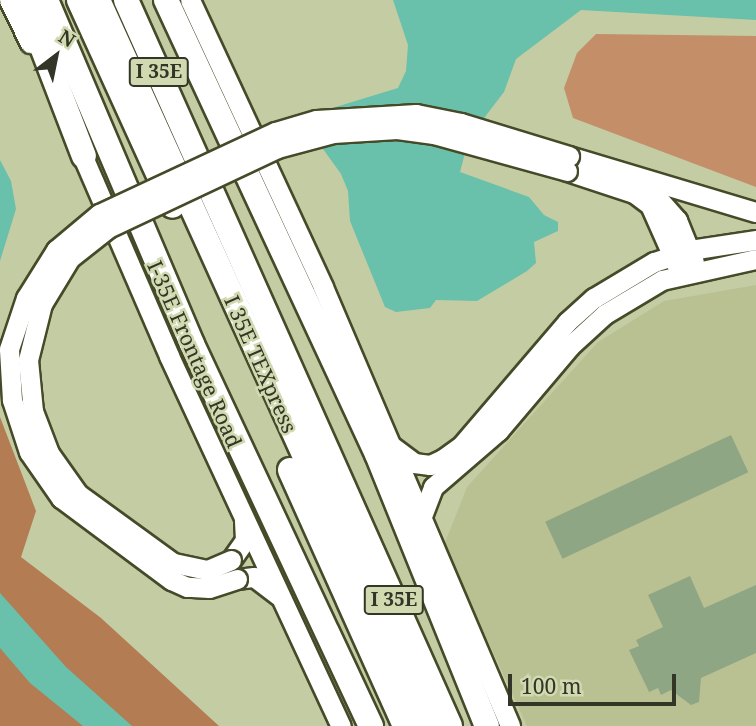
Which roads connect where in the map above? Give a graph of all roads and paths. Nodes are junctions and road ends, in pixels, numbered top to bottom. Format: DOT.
graph roads {
  1 [pos="9,0"];
  2 [pos="24,0"];
  3 [pos="46,0"];
  4 [pos="79,0"];
  5 [pos="99,0"];
  6 [pos="126,0"];
  7 [pos="166,0"];
  8 [pos="190,0"];
  9 [pos="84,156"];
  10 [pos="568,164"];
  11 [pos="624,172"];
  12 [pos="652,209"];
  13 [pos="756,212"];
  14 [pos="756,240"];
  15 [pos="756,259"];
  16 [pos="685,262"];
  17 [pos="640,270"];
  18 [pos="314,291"];
  19 [pos="238,335"];
  20 [pos="522,391"];
  21 [pos="385,450"];
  22 [pos="316,481"];
  23 [pos="422,516"];
  24 [pos="244,519"];
  25 [pos="285,602"];
  26 [pos="341,726"];
  27 [pos="371,726"];
  28 [pos="405,726"];
  29 [pos="427,726"];
  30 [pos="450,726"];
  31 [pos="487,726"];
  32 [pos="510,726"];
  1 -- 9 [label="main road, I-35E Frontage Road"];
  2 -- 9 [label="highway"];
  3 -- 27 [label="highway"];
  4 -- 19 [label="highway, I 35E"];
  5 -- 19 [label="highway, I 35E TEXpress"];
  6 -- 22 [label="highway, I 35E"];
  7 -- 18 [label="highway"];
  8 -- 18 [label="main road"];
  9 -- 24 [label="main road, I-35E Frontage Road"];
  10 -- 11 [label="main road"];
  10 -- 12 [label="main road"];
  10 -- 24 [label="main road, bridge"];
  10 -- 25 [label="main road, bridge"];
  11 -- 13 [label="main road"];
  11 -- 16 [label="main road"];
  12 -- 16 [label="main road"];
  12 -- 17 [label="main road"];
  14 -- 16 [label="main road"];
  15 -- 16 [label="main road"];
  16 -- 17 [label="main road"];
  16 -- 20 [label="main road"];
  17 -- 20 [label="main road"];
  18 -- 21 [label="highway"];
  19 -- 22 [label="highway, I 35E TEXpress"];
  20 -- 21 [label="main road"];
  20 -- 23 [label="main road"];
  21 -- 23 [label="main road"];
  21 -- 31 [label="highway"];
  22 -- 28 [label="highway, I 35E"];
  22 -- 29 [label="highway, I 35E TEXpress"];
  22 -- 30 [label="highway, I 35E"];
  23 -- 32 [label="main road"];
  24 -- 25 [label="main road, I-35E Frontage Road"];
  25 -- 26 [label="main road, I-35E Frontage Road"];
}
